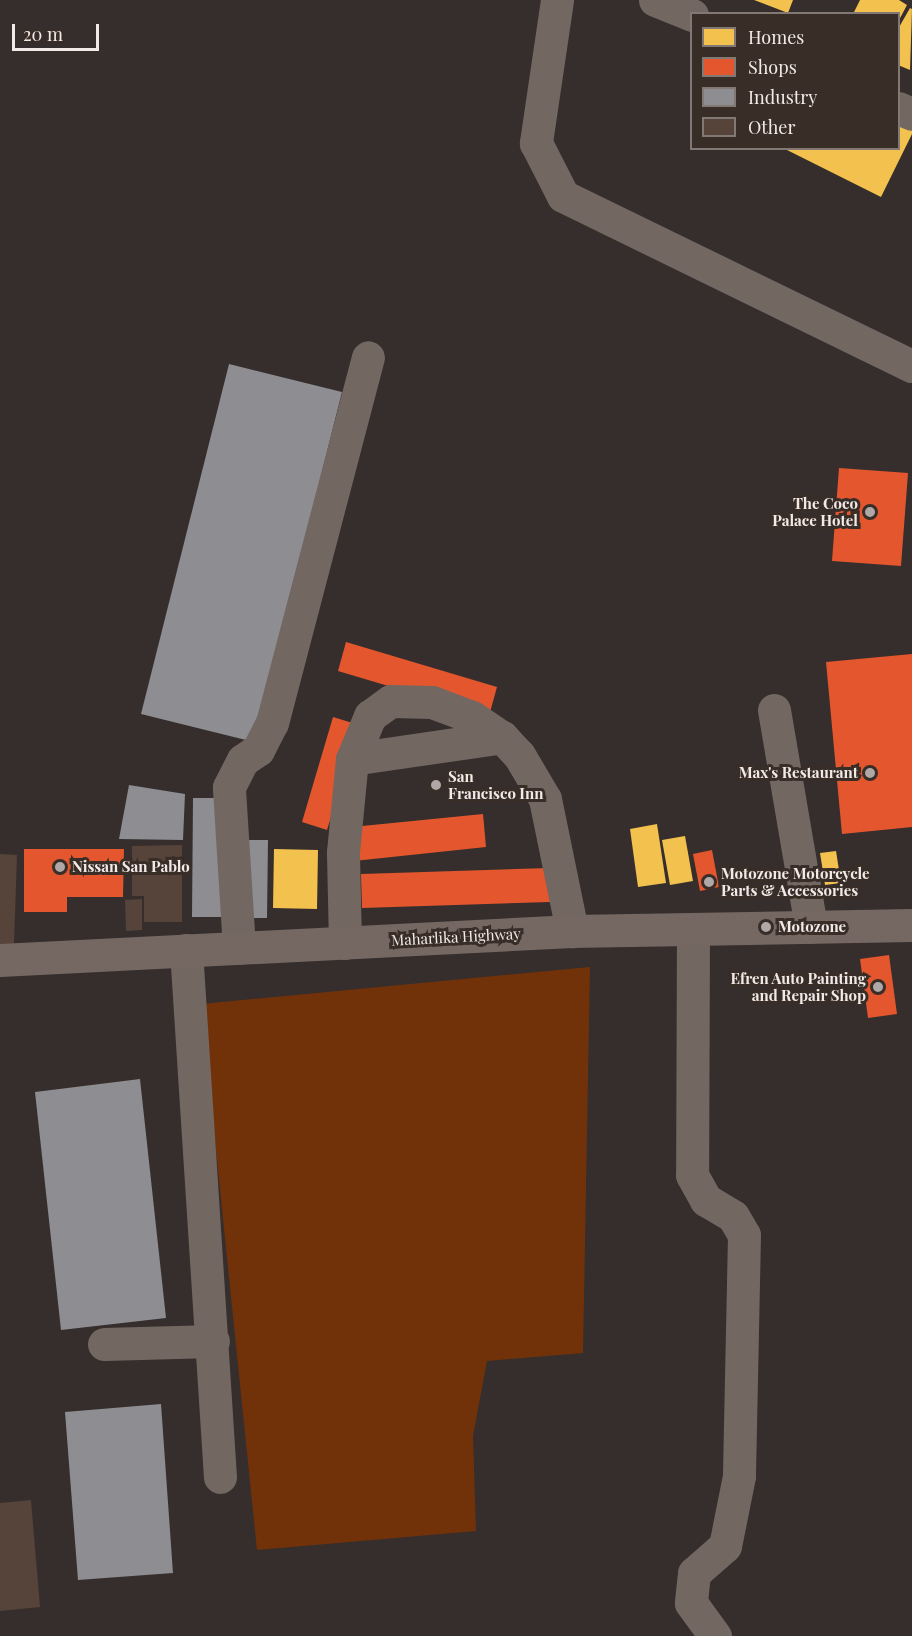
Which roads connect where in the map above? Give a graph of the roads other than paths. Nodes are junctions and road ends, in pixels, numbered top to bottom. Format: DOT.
graph roads {
  1 [pos="557,0"];
  2 [pos="655,0"];
  3 [pos="690,14"];
  4 [pos="368,357"];
  5 [pos="912,366"];
  6 [pos="774,710"];
  7 [pos="502,737"];
  8 [pos="352,759"];
  9 [pos="912,925"];
  10 [pos="811,927"];
  11 [pos="693,929"];
  12 [pos="572,931"];
  13 [pos="345,943"];
  14 [pos="239,948"];
  15 [pos="186,950"];
  16 [pos="0,960"];
  17 [pos="213,1341"];
  18 [pos="104,1344"];
  19 [pos="220,1477"];
  20 [pos="715,1636"];
  1 -- 5 [label="street"];
  2 -- 3 [label="street"];
  4 -- 14 [label="street"];
  6 -- 10 [label="street"];
  7 -- 8 [label="street"];
  7 -- 8 [label="street"];
  7 -- 12 [label="street"];
  8 -- 13 [label="street"];
  9 -- 10 [label="main road, Maharlika Highway"];
  10 -- 11 [label="main road, Maharlika Highway"];
  11 -- 12 [label="main road, Maharlika Highway"];
  11 -- 20 [label="street"];
  12 -- 13 [label="main road, Maharlika Highway"];
  13 -- 14 [label="main road, Maharlika Highway"];
  14 -- 15 [label="main road, Maharlika Highway"];
  15 -- 16 [label="main road, Maharlika Highway"];
  15 -- 17 [label="street"];
  17 -- 18 [label="street"];
  17 -- 19 [label="street"];
}
